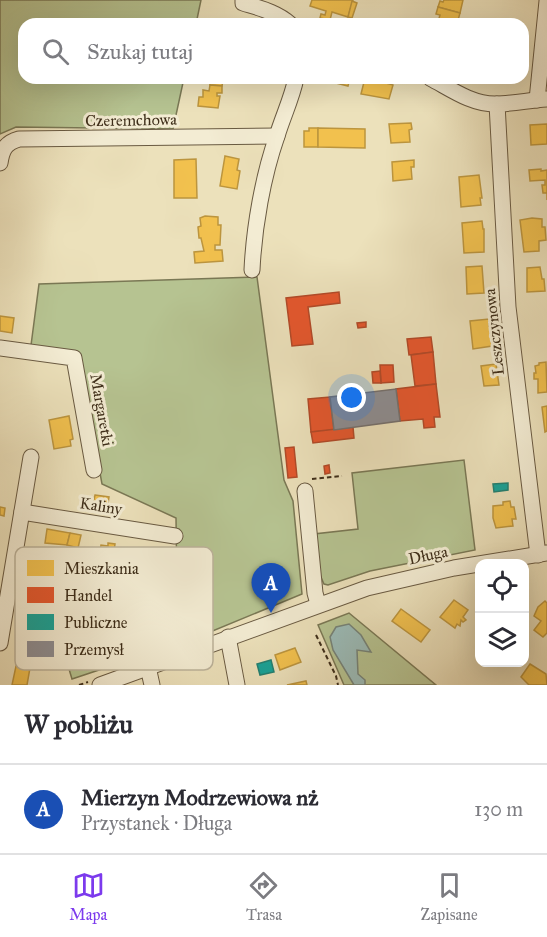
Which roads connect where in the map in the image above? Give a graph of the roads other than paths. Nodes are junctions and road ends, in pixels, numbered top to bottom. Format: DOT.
graph roads {
  1 [pos="243,0"];
  2 [pos="547,1"];
  3 [pos="284,18"];
  4 [pos="295,84"];
  5 [pos="442,84"];
  6 [pos="542,99"];
  7 [pos="497,104"];
  8 [pos="277,136"];
  9 [pos="0,163"];
  10 [pos="252,270"];
  11 [pos="0,348"];
  12 [pos="31,457"];
  13 [pos="94,471"];
  14 [pos="304,485"];
  15 [pos="22,512"];
  16 [pos="175,536"];
  17 [pos="16,547"];
  18 [pos="15,554"];
  19 [pos="542,554"];
  20 [pos="318,604"];
  21 [pos="228,637"];
  22 [pos="0,643"];
  23 [pos="213,643"];
  24 [pos="140,670"];
  25 [pos="149,670"];
  26 [pos="100,685"];
  27 [pos="152,685"];
  28 [pos="237,685"];
  1 -- 3 [label="street"];
  2 -- 6 [label="street"];
  4 -- 8 [label="street"];
  5 -- 7 [label="street"];
  6 -- 7 [label="street"];
  7 -- 19 [label="street, Leszczynowa"];
  8 -- 9 [label="street, Czeremchowa"];
  8 -- 10 [label="street"];
  11 -- 13 [label="street, Margaretki"];
  12 -- 15 [label="street"];
  14 -- 20 [label="street"];
  15 -- 16 [label="street, Kaliny"];
  15 -- 17 [label="street"];
  18 -- 22 [label="street"];
  19 -- 20 [label="street, Długa"];
  20 -- 21 [label="street, Długa"];
  21 -- 23 [label="street, Długa"];
  21 -- 28 [label="street"];
  24 -- 26 [label="street, Długa"];
  25 -- 27 [label="street"];
}
